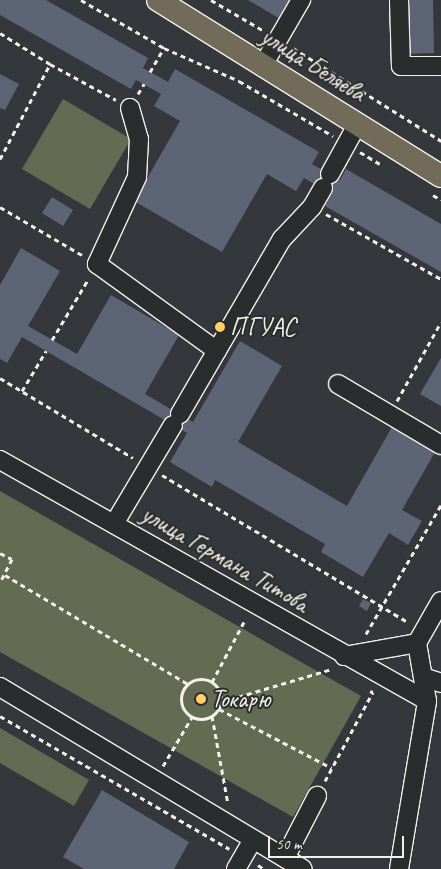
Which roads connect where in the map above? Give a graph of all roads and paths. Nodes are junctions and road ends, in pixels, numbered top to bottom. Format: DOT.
graph roads {
  1 [pos="81,0"];
  2 [pos="158,0"];
  3 [pos="211,0"];
  4 [pos="301,0"];
  5 [pos="399,0"];
  6 [pos="0,33"];
  7 [pos="279,39"];
  8 [pos="164,48"];
  9 [pos="50,64"];
  10 [pos="441,66"];
  11 [pos="262,67"];
  12 [pos="150,72"];
  13 [pos="130,108"];
  14 [pos="357,125"];
  15 [pos="441,141"];
  16 [pos="346,144"];
  17 [pos="0,159"];
  18 [pos="390,170"];
  19 [pos="441,176"];
  20 [pos="424,190"];
  21 [pos="441,200"];
  22 [pos="0,207"];
  23 [pos="312,207"];
  24 [pos="97,264"];
  25 [pos="441,280"];
  26 [pos="441,322"];
  27 [pos="52,340"];
  28 [pos="46,351"];
  29 [pos="217,351"];
  30 [pos="0,378"];
  31 [pos="338,384"];
  32 [pos="22,391"];
  33 [pos="389,414"];
  34 [pos="441,445"];
  35 [pos="0,460"];
  36 [pos="148,467"];
  37 [pos="441,505"];
  38 [pos="114,524"];
  39 [pos="0,553"];
  40 [pos="4,575"];
  41 [pos="0,583"];
  42 [pos="441,601"];
  43 [pos="382,606"];
  44 [pos="236,615"];
  45 [pos="245,620"];
  46 [pos="408,622"];
  47 [pos="254,625"];
  48 [pos="365,636"];
  49 [pos="418,643"];
  50 [pos="338,662"];
  51 [pos="323,664"];
  52 [pos="340,674"];
  53 [pos="423,677"];
  54 [pos="212,682"];
  55 [pos="441,683"];
  56 [pos="188,684"];
  57 [pos="0,687"];
  58 [pos="364,687"];
  59 [pos="427,701"];
  60 [pos="221,702"];
  61 [pos="219,709"];
  62 [pos="0,716"];
  63 [pos="212,716"];
  64 [pos="192,717"];
  65 [pos="332,768"];
  66 [pos="155,780"];
  67 [pos="317,796"];
  68 [pos="232,827"];
  69 [pos="253,839"];
  70 [pos="285,858"];
  71 [pos="240,863"];
  72 [pos="264,869"];
  73 [pos="303,869"];
  74 [pos="399,869"];
  1 -- 8 [label="path"];
  2 -- 11 [label="main road, улица Беляева"];
  3 -- 7 [label="path"];
  4 -- 7 [label="street"];
  5 -- 10 [label="street"];
  6 -- 9 [label="path"];
  7 -- 11 [label="street"];
  7 -- 15 [label="path"];
  8 -- 12 [label="path"];
  8 -- 16 [label="path"];
  9 -- 13 [label="path"];
  9 -- 17 [label="path"];
  11 -- 14 [label="main road, улица Беляева"];
  13 -- 24 [label="street"];
  14 -- 16 [label="street"];
  14 -- 19 [label="main road, улица Беляева"];
  16 -- 18 [label="path"];
  16 -- 23 [label="street"];
  20 -- 21 [label="path"];
  22 -- 24 [label="path"];
  23 -- 25 [label="path"];
  23 -- 29 [label="street"];
  24 -- 27 [label="path"];
  24 -- 29 [label="street"];
  26 -- 33 [label="path"];
  28 -- 32 [label="path"];
  29 -- 36 [label="street"];
  30 -- 32 [label="path"];
  31 -- 33 [label="street"];
  32 -- 36 [label="path"];
  33 -- 34 [label="street"];
  35 -- 38 [label="street, улица Германа Титова"];
  36 -- 38 [label="street"];
  36 -- 43 [label="path"];
  37 -- 43 [label="path"];
  38 -- 50 [label="street, улица Германа Титова"];
  39 -- 40 [label="path"];
  40 -- 41 [label="path"];
  40 -- 56 [label="path"];
  42 -- 49 [label="street"];
  43 -- 46 [label="path"];
  43 -- 48 [label="path"];
  44 -- 45 [label="path"];
  45 -- 47 [label="path"];
  45 -- 54 [label="path"];
  49 -- 50 [label="street"];
  49 -- 53 [label="street"];
  50 -- 51 [label="path"];
  50 -- 52 [label="path"];
  50 -- 59 [label="street, улица Германа Титова"];
  50 -- 60 [label="path"];
  53 -- 55 [label="street"];
  53 -- 59 [label="street"];
  54 -- 56 [label="path"];
  54 -- 60 [label="path"];
  56 -- 64 [label="path"];
  57 -- 66 [label="street"];
  58 -- 65 [label="path"];
  59 -- 74 [label="street"];
  60 -- 61 [label="path"];
  61 -- 63 [label="path"];
  61 -- 65 [label="path"];
  62 -- 71 [label="path"];
  63 -- 64 [label="path"];
  63 -- 68 [label="path"];
  64 -- 66 [label="path"];
  65 -- 67 [label="path"];
  66 -- 68 [label="street"];
  67 -- 70 [label="street"];
  68 -- 69 [label="street"];
  69 -- 70 [label="street"];
  69 -- 71 [label="street"];
  70 -- 73 [label="street"];
  71 -- 72 [label="path"];
}
